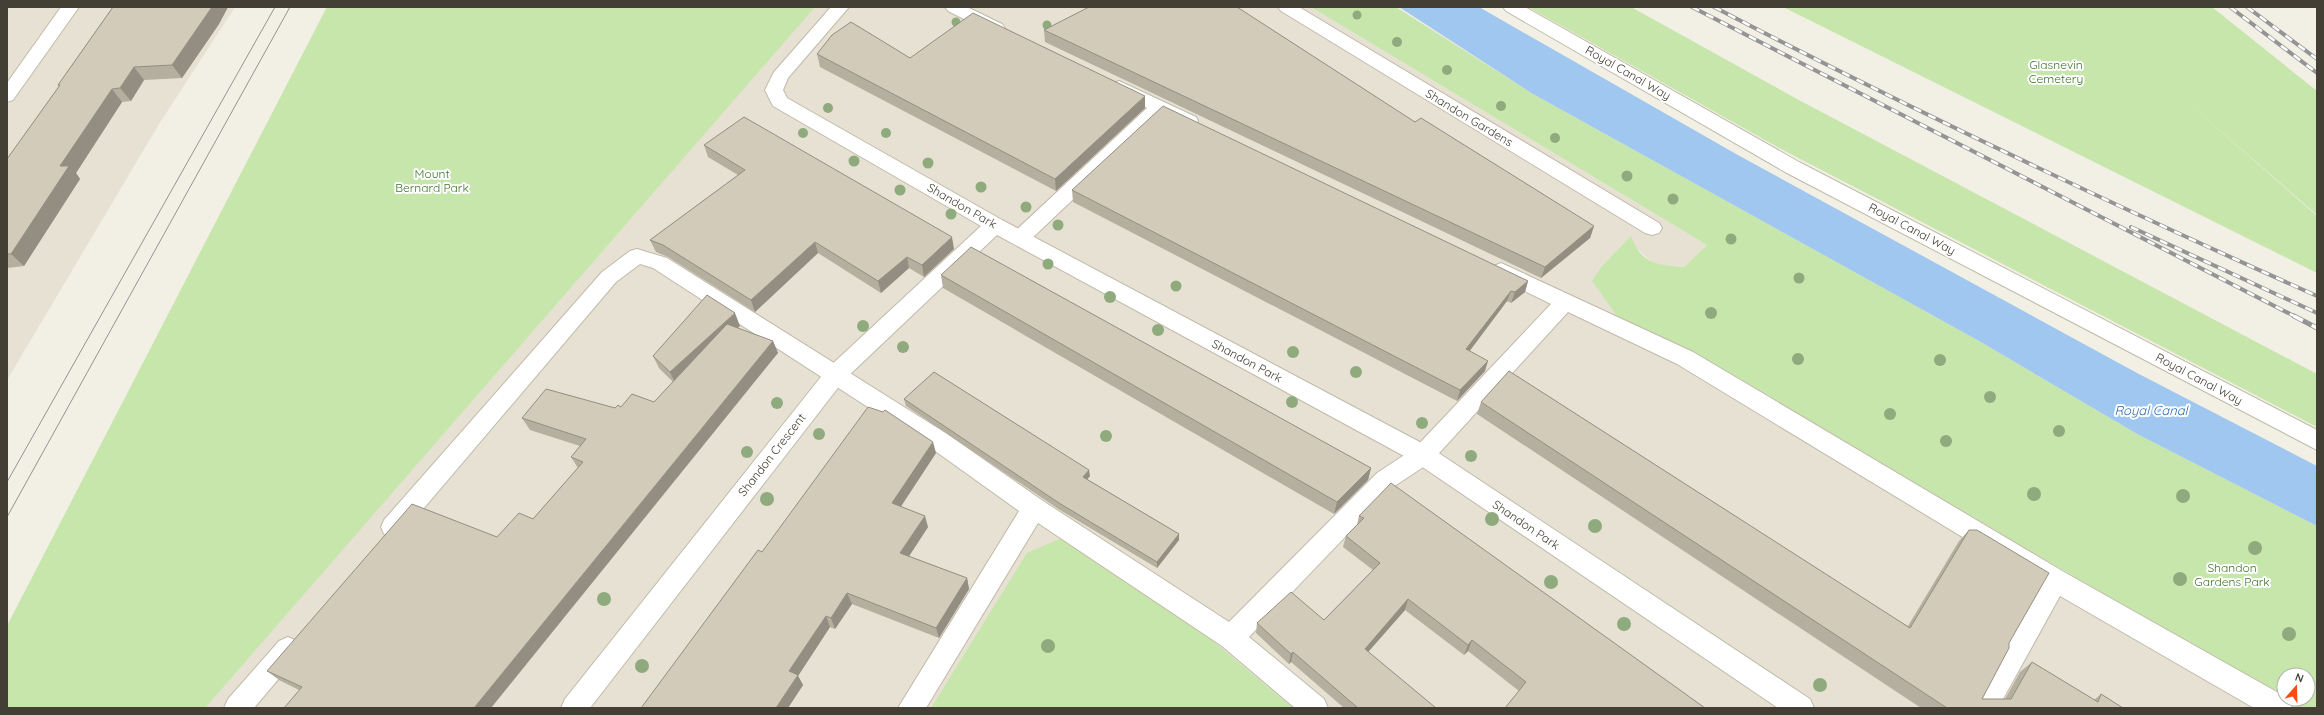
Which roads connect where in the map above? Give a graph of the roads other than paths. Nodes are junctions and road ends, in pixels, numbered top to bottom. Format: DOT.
graph roads {
  1 [pos="70,7"];
  2 [pos="840,7"];
  3 [pos="954,7"];
  4 [pos="1287,7"];
  5 [pos="1512,7"];
  6 [pos="1011,35"];
  7 [pos="1103,80"];
  8 [pos="7,96"];
  9 [pos="1160,107"];
  10 [pos="1203,128"];
  11 [pos="995,225"];
  12 [pos="1652,228"];
  13 [pos="1020,238"];
  14 [pos="1487,264"];
  15 [pos="1565,302"];
  16 [pos="836,374"];
  17 [pos="2317,441"];
  18 [pos="1423,455"];
  19 [pos="1034,508"];
  20 [pos="378,545"];
  21 [pos="2055,580"];
  22 [pos="302,632"];
  23 [pos="1232,638"];
  24 [pos="237,708"];
  25 [pos="574,708"];
  26 [pos="912,708"];
  27 [pos="1316,708"];
  28 [pos="1801,708"];
  29 [pos="1984,708"];
  30 [pos="2279,708"];
  1 -- 8 [label="street"];
  2 -- 11 [label="street, Shandon Park"];
  3 -- 6 [label="street"];
  4 -- 12 [label="street, Shandon Gardens"];
  5 -- 17 [label="street, Royal Canal Way"];
  7 -- 9 [label="street"];
  9 -- 10 [label="street"];
  9 -- 13 [label="street"];
  11 -- 13 [label="street, Shandon Park"];
  11 -- 16 [label="street, Shandon Crescent"];
  13 -- 18 [label="street, Shandon Park"];
  14 -- 15 [label="street"];
  15 -- 18 [label="street"];
  15 -- 21 [label="street"];
  16 -- 19 [label="street"];
  16 -- 20 [label="street"];
  16 -- 25 [label="street, Shandon Crescent"];
  18 -- 23 [label="street"];
  18 -- 28 [label="street, Shandon Park"];
  19 -- 23 [label="street"];
  19 -- 26 [label="street"];
  21 -- 29 [label="street"];
  21 -- 30 [label="street"];
  22 -- 24 [label="street"];
  23 -- 27 [label="street"];
}
